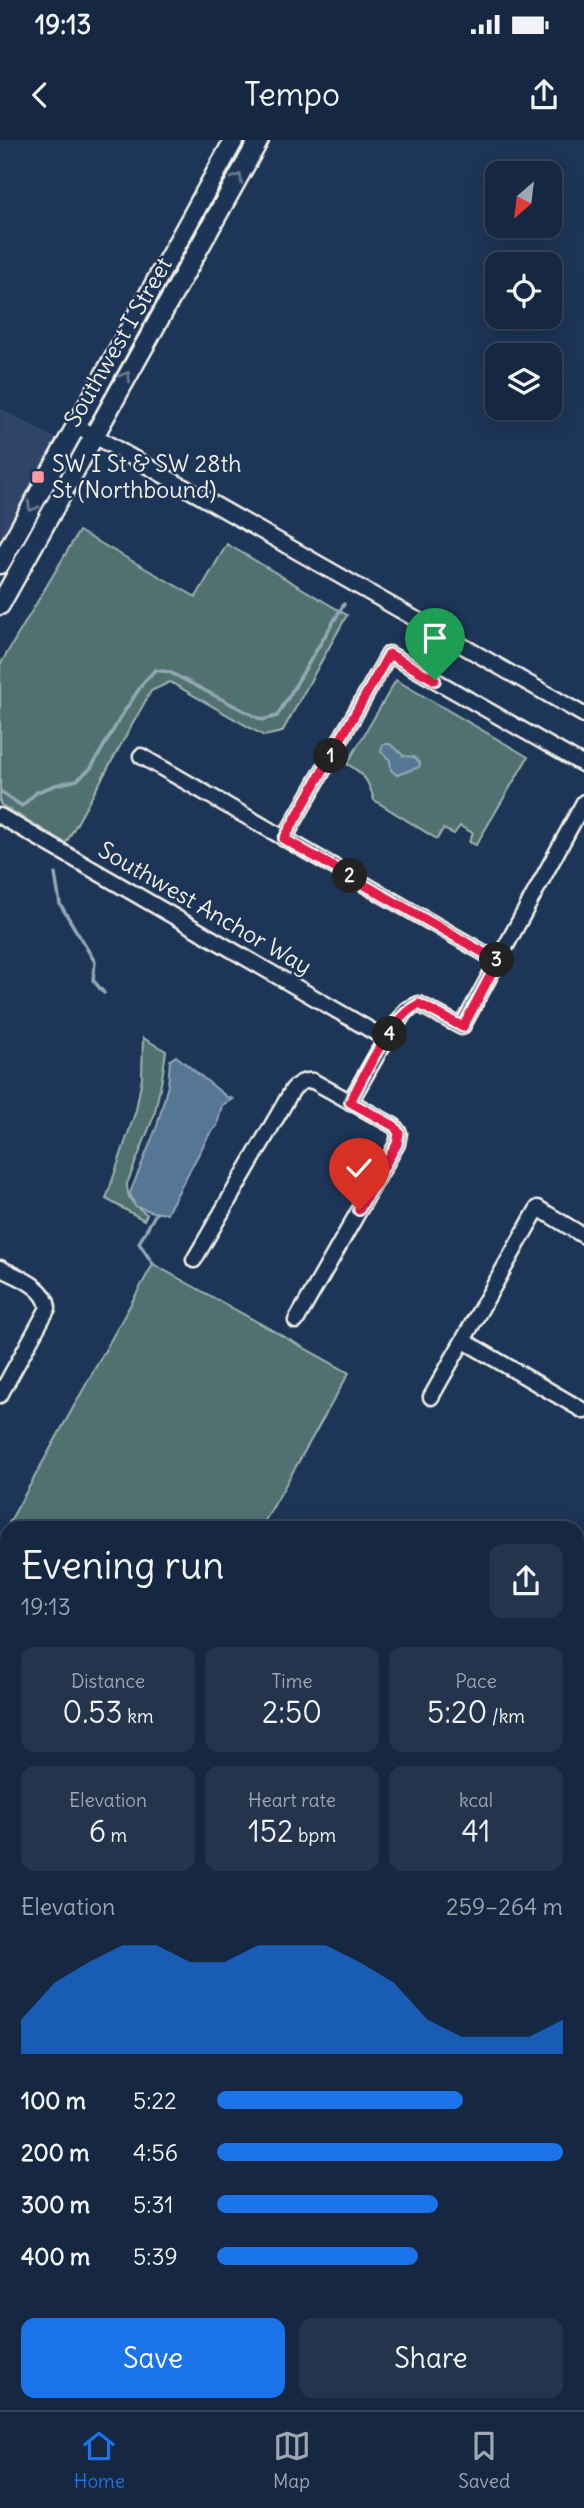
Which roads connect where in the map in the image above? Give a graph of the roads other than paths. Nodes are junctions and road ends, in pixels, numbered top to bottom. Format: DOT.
graph roads {
  1 [pos="234,140"];
  2 [pos="259,140"];
  3 [pos="85,431"];
  4 [pos="0,564"];
  5 [pos="0,605"];
  6 [pos="584,715"];
  7 [pos="141,757"];
  8 [pos="584,765"];
  9 [pos="584,802"];
  10 [pos="0,816"];
  11 [pos="284,839"];
  12 [pos="498,961"];
  13 [pos="386,1039"];
  14 [pos="350,1102"];
  15 [pos="584,1236"];
  16 [pos="194,1260"];
  17 [pos="0,1268"];
  18 [pos="296,1321"];
  19 [pos="464,1341"];
  20 [pos="0,1395"];
  21 [pos="431,1397"];
  22 [pos="584,1411"];
  1 -- 3 [label="main road, Southwest I Street"];
  3 -- 2 [label="main road, Southwest I Street, one-way"];
  3 -- 4 [label="main road, Southwest I Street, one-way"];
  3 -- 5 [label="main road, Southwest I Street"];
  3 -- 6 [label="street"];
  7 -- 11 [label="street"];
  8 -- 11 [label="street"];
  9 -- 12 [label="street"];
  10 -- 13 [label="street, Southwest Anchor Way"];
  11 -- 12 [label="street"];
  12 -- 13 [label="street"];
  13 -- 14 [label="street"];
  14 -- 16 [label="street"];
  14 -- 18 [label="street"];
  15 -- 19 [label="street"];
  17 -- 20 [label="street"];
  19 -- 21 [label="street"];
  19 -- 22 [label="street"];
}
